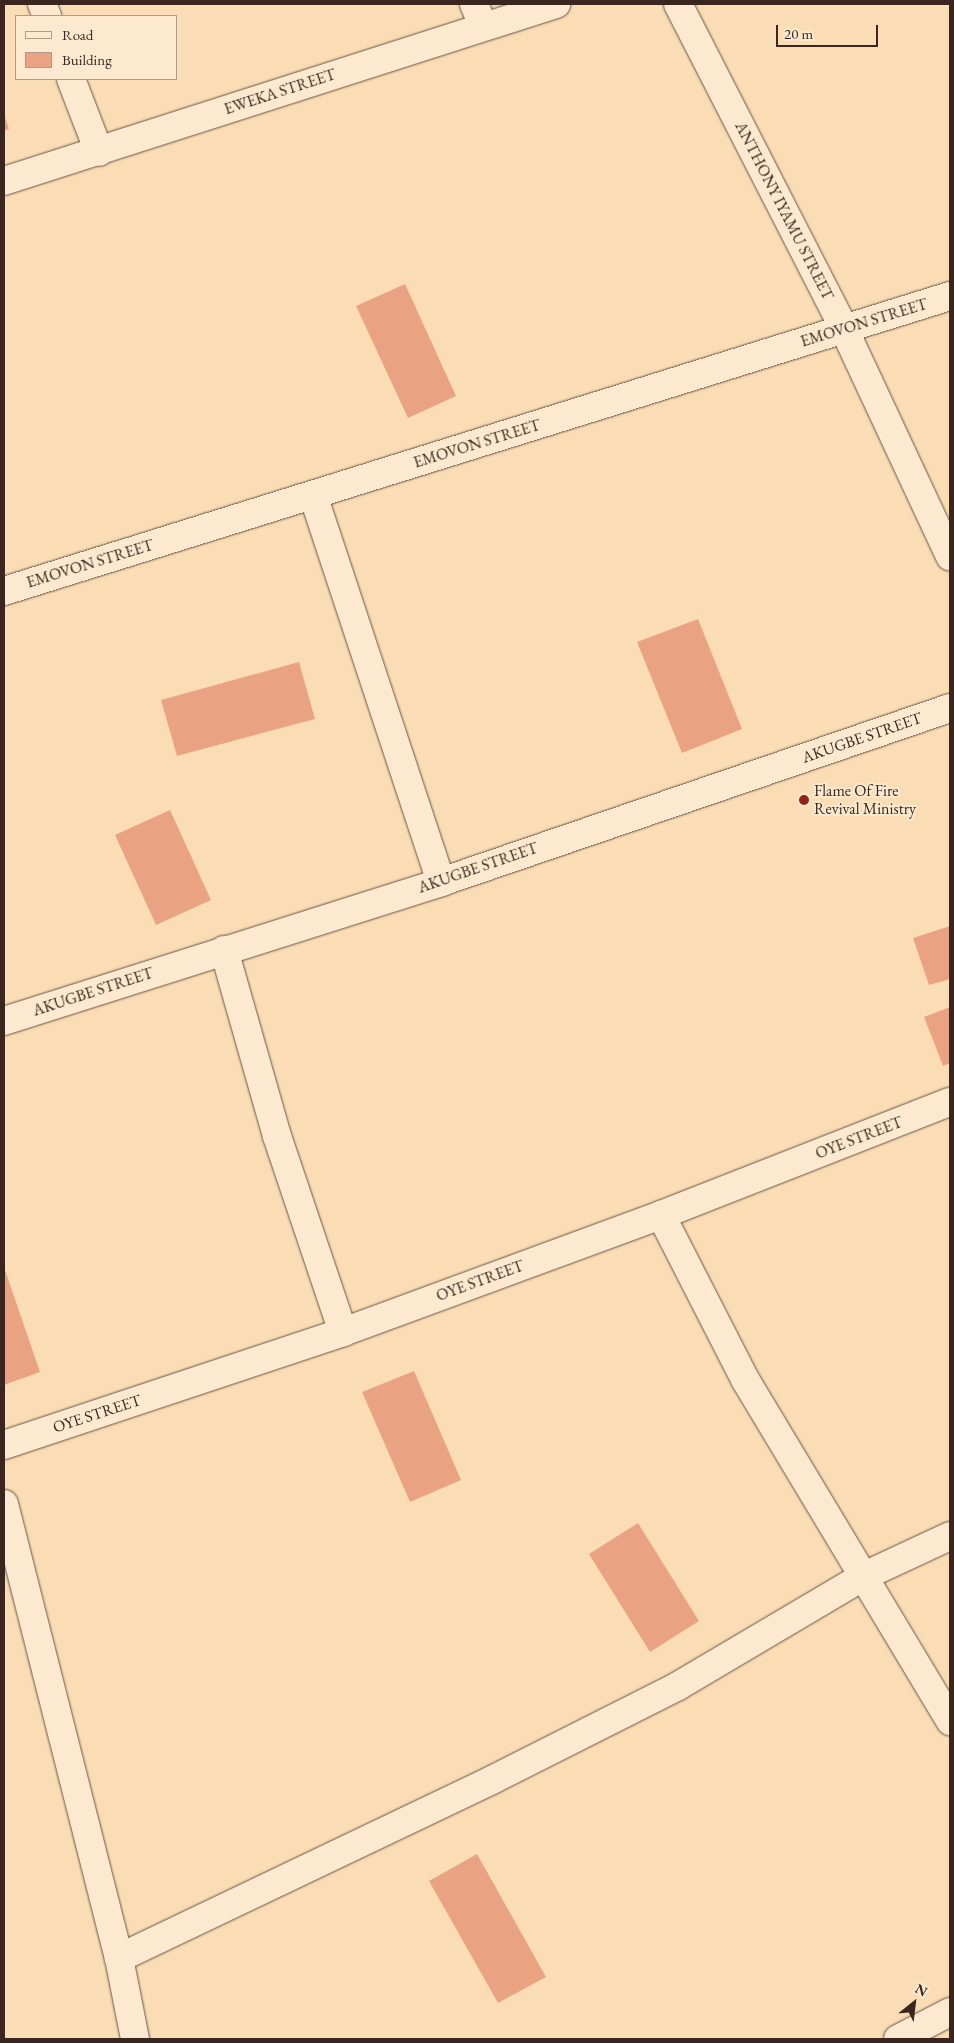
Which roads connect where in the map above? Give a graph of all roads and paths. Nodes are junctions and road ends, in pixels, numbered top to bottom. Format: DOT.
graph roads {
  1 [pos="556,4"];
  2 [pos="678,4"];
  3 [pos="479,14"];
  4 [pos="70,80"];
  5 [pos="99,152"];
  6 [pos="4,181"];
  7 [pos="950,296"];
  8 [pos="844,329"];
  9 [pos="313,495"];
  10 [pos="950,556"];
  11 [pos="4,591"];
  12 [pos="950,708"];
  13 [pos="441,882"];
  14 [pos="224,950"];
  15 [pos="4,1021"];
  16 [pos="950,1102"];
  17 [pos="661,1215"];
  18 [pos="343,1332"];
  19 [pos="4,1445"];
  20 [pos="4,1504"];
  21 [pos="950,1536"];
  22 [pos="862,1577"];
  23 [pos="950,1721"];
  24 [pos="119,1958"];
  25 [pos="950,2012"];
  26 [pos="135,2039"];
  27 [pos="898,2039"];
  1 -- 3 [label="street, EWEKA STREET"];
  2 -- 8 [label="street, ANTHONY IYAMU STREET"];
  3 -- 5 [label="street, EWEKA STREET"];
  4 -- 5 [label="street"];
  5 -- 6 [label="street, EWEKA STREET"];
  7 -- 8 [label="street, EMOVON STREET"];
  8 -- 9 [label="street, EMOVON STREET"];
  8 -- 10 [label="street, ANTHONY IYAMU STREET"];
  9 -- 11 [label="street, EMOVON STREET"];
  9 -- 13 [label="street"];
  12 -- 13 [label="street, AKUGBE STREET"];
  13 -- 14 [label="street, AKUGBE STREET"];
  14 -- 15 [label="street, AKUGBE STREET"];
  14 -- 18 [label="street"];
  16 -- 17 [label="street, OYE STREET"];
  17 -- 18 [label="street, OYE STREET"];
  17 -- 22 [label="street"];
  18 -- 19 [label="street, OYE STREET"];
  20 -- 24 [label="street"];
  21 -- 22 [label="street"];
  22 -- 23 [label="street"];
  22 -- 24 [label="street"];
  24 -- 26 [label="street"];
  25 -- 27 [label="street"];
}
